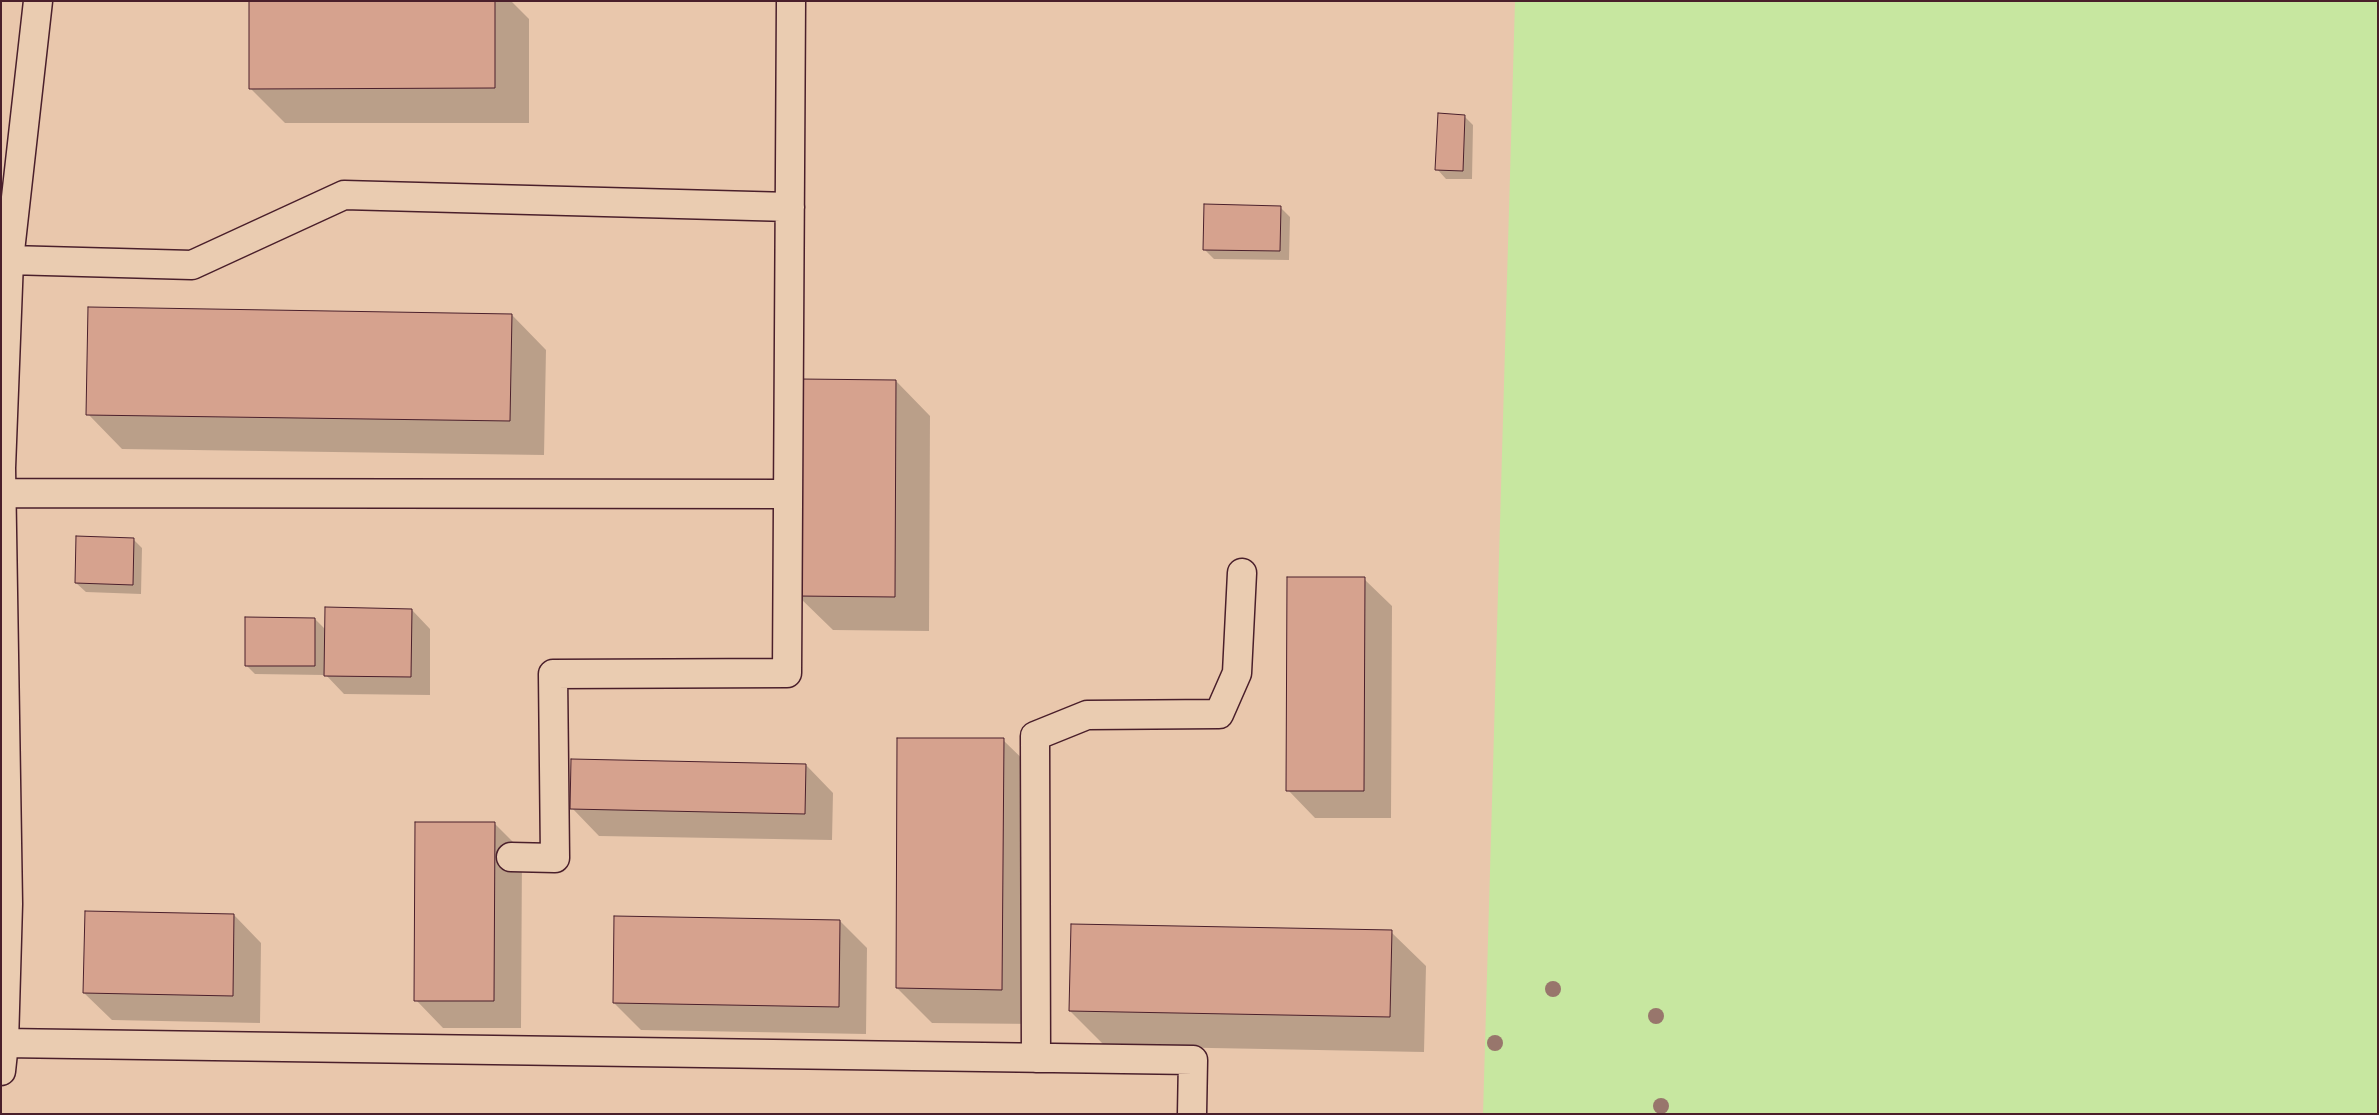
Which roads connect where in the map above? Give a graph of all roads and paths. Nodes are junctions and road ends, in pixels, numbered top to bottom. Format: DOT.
graph roads {
  1 [pos="38,1"];
  2 [pos="791,1"];
  3 [pos="790,206"];
  4 [pos="9,260"];
  5 [pos="2,492"];
  6 [pos="788,494"];
  7 [pos="1242,573"];
  8 [pos="511,857"];
  9 [pos="4,1043"];
  10 [pos="1036,1058"];
  11 [pos="1,1071"];
  12 [pos="1192,1114"];
  1 -- 4 [label="street"];
  2 -- 3 [label="street"];
  3 -- 4 [label="street"];
  3 -- 6 [label="street"];
  4 -- 5 [label="street"];
  5 -- 6 [label="street"];
  5 -- 9 [label="street"];
  6 -- 8 [label="street"];
  7 -- 10 [label="street"];
  9 -- 10 [label="street"];
  9 -- 11 [label="street"];
  10 -- 12 [label="street"];
}
